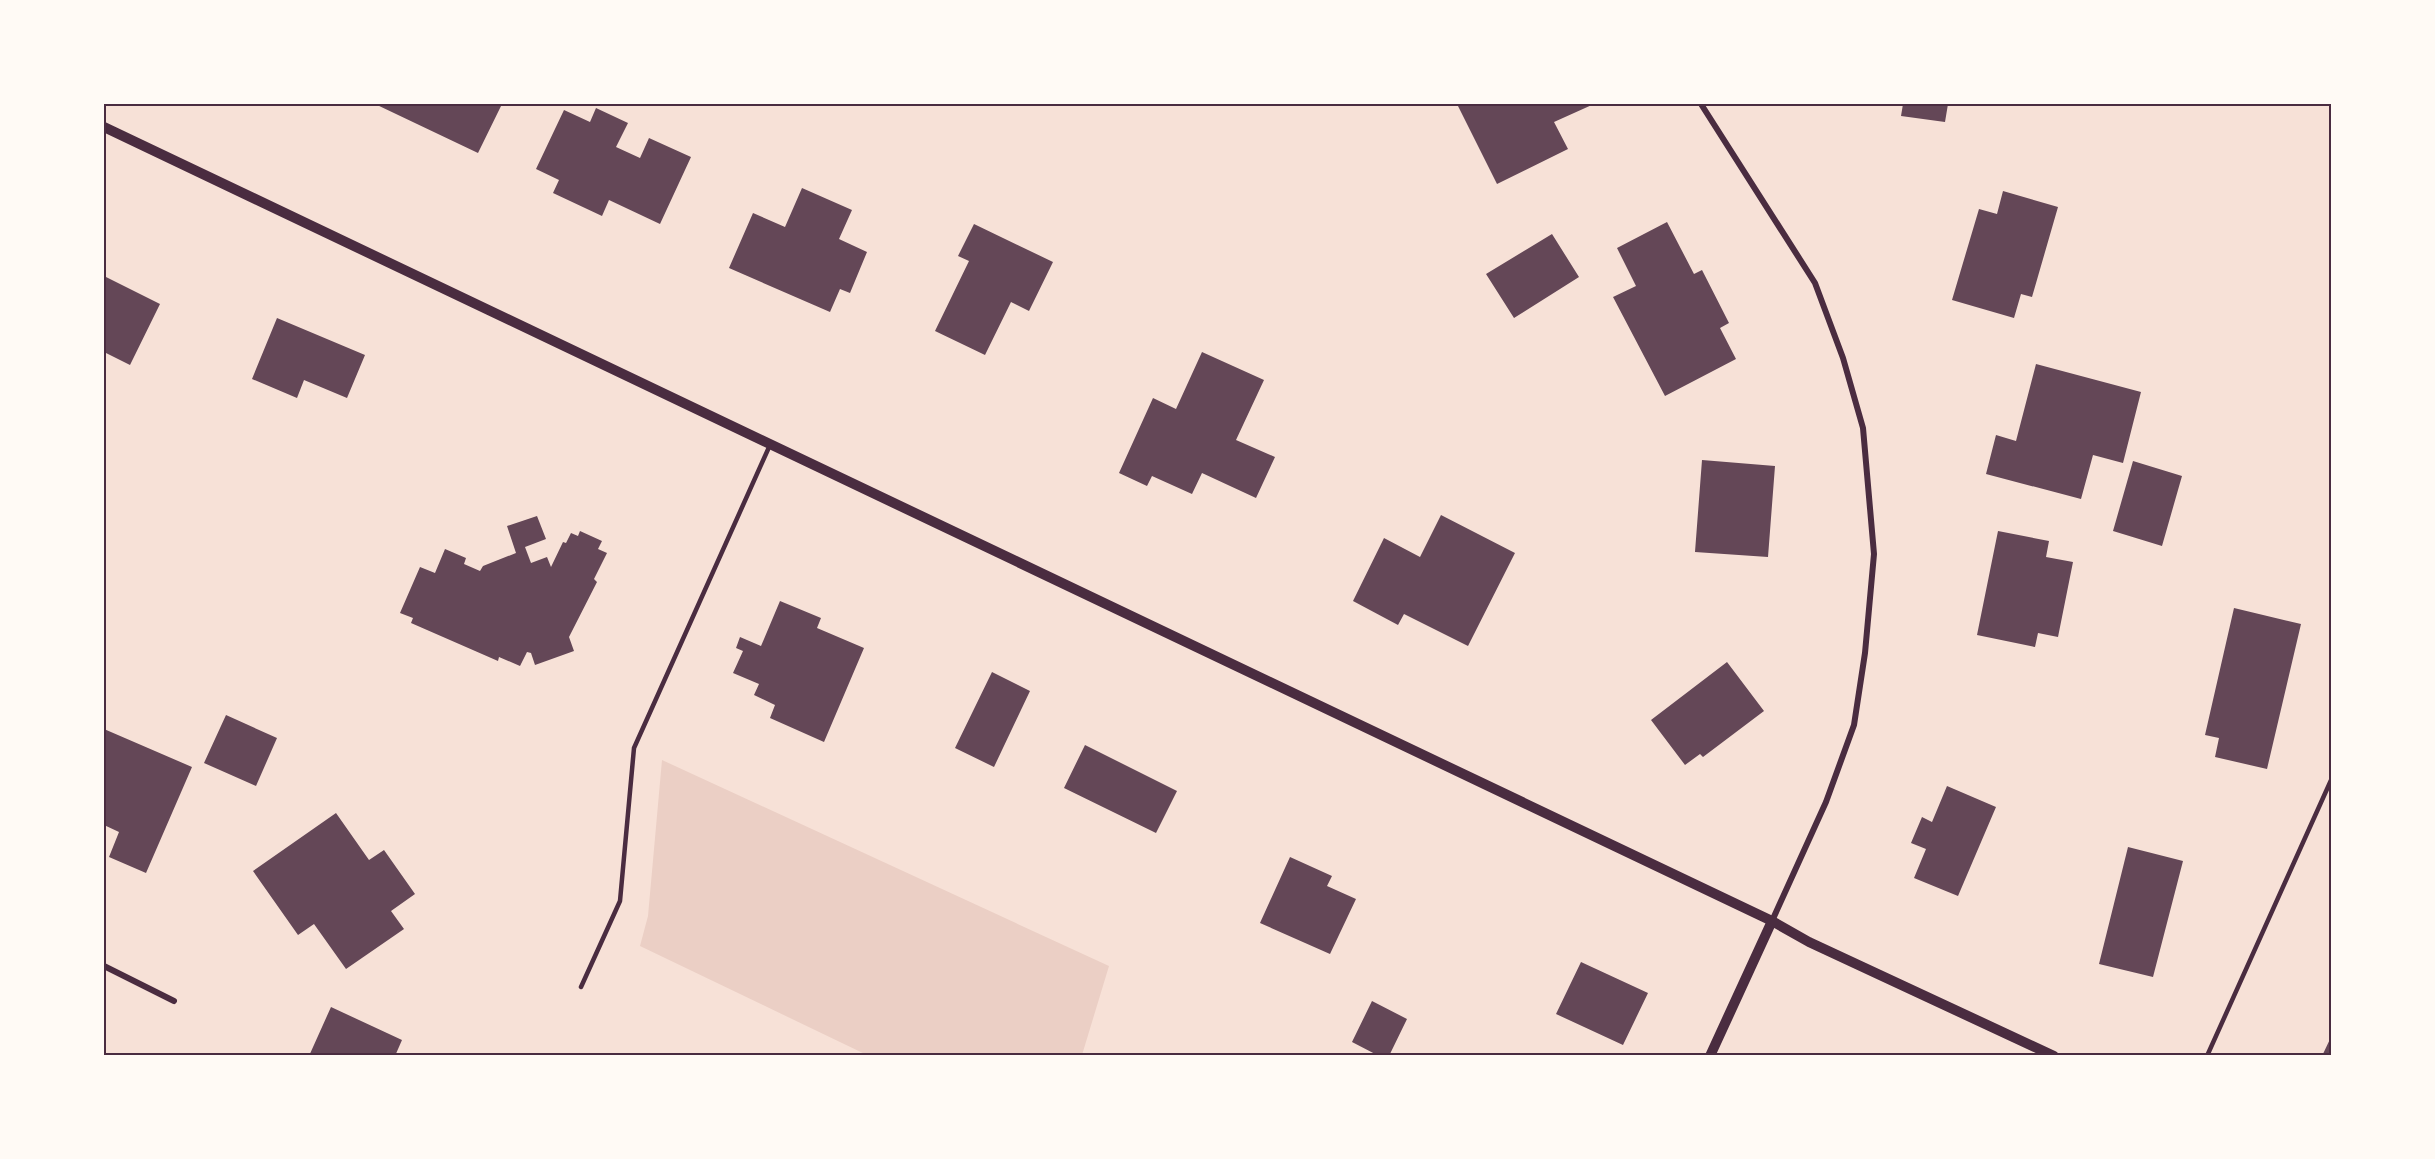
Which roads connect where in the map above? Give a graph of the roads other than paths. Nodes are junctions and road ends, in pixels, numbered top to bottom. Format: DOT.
graph roads {
  1 [pos="1701,104"];
  2 [pos="104,127"];
  3 [pos="770,445"];
  4 [pos="2331,778"];
  5 [pos="1772,921"];
  6 [pos="104,966"];
  7 [pos="581,987"];
  8 [pos="174,1001"];
  9 [pos="1710,1056"];
  10 [pos="2054,1056"];
  11 [pos="2207,1056"];
  1 -- 5 [label="street"];
  2 -- 3 [label="street"];
  3 -- 5 [label="street"];
  3 -- 7 [label="lane"];
  4 -- 11 [label="lane"];
  5 -- 9 [label="street"];
  5 -- 10 [label="street"];
  6 -- 8 [label="street"];
}
